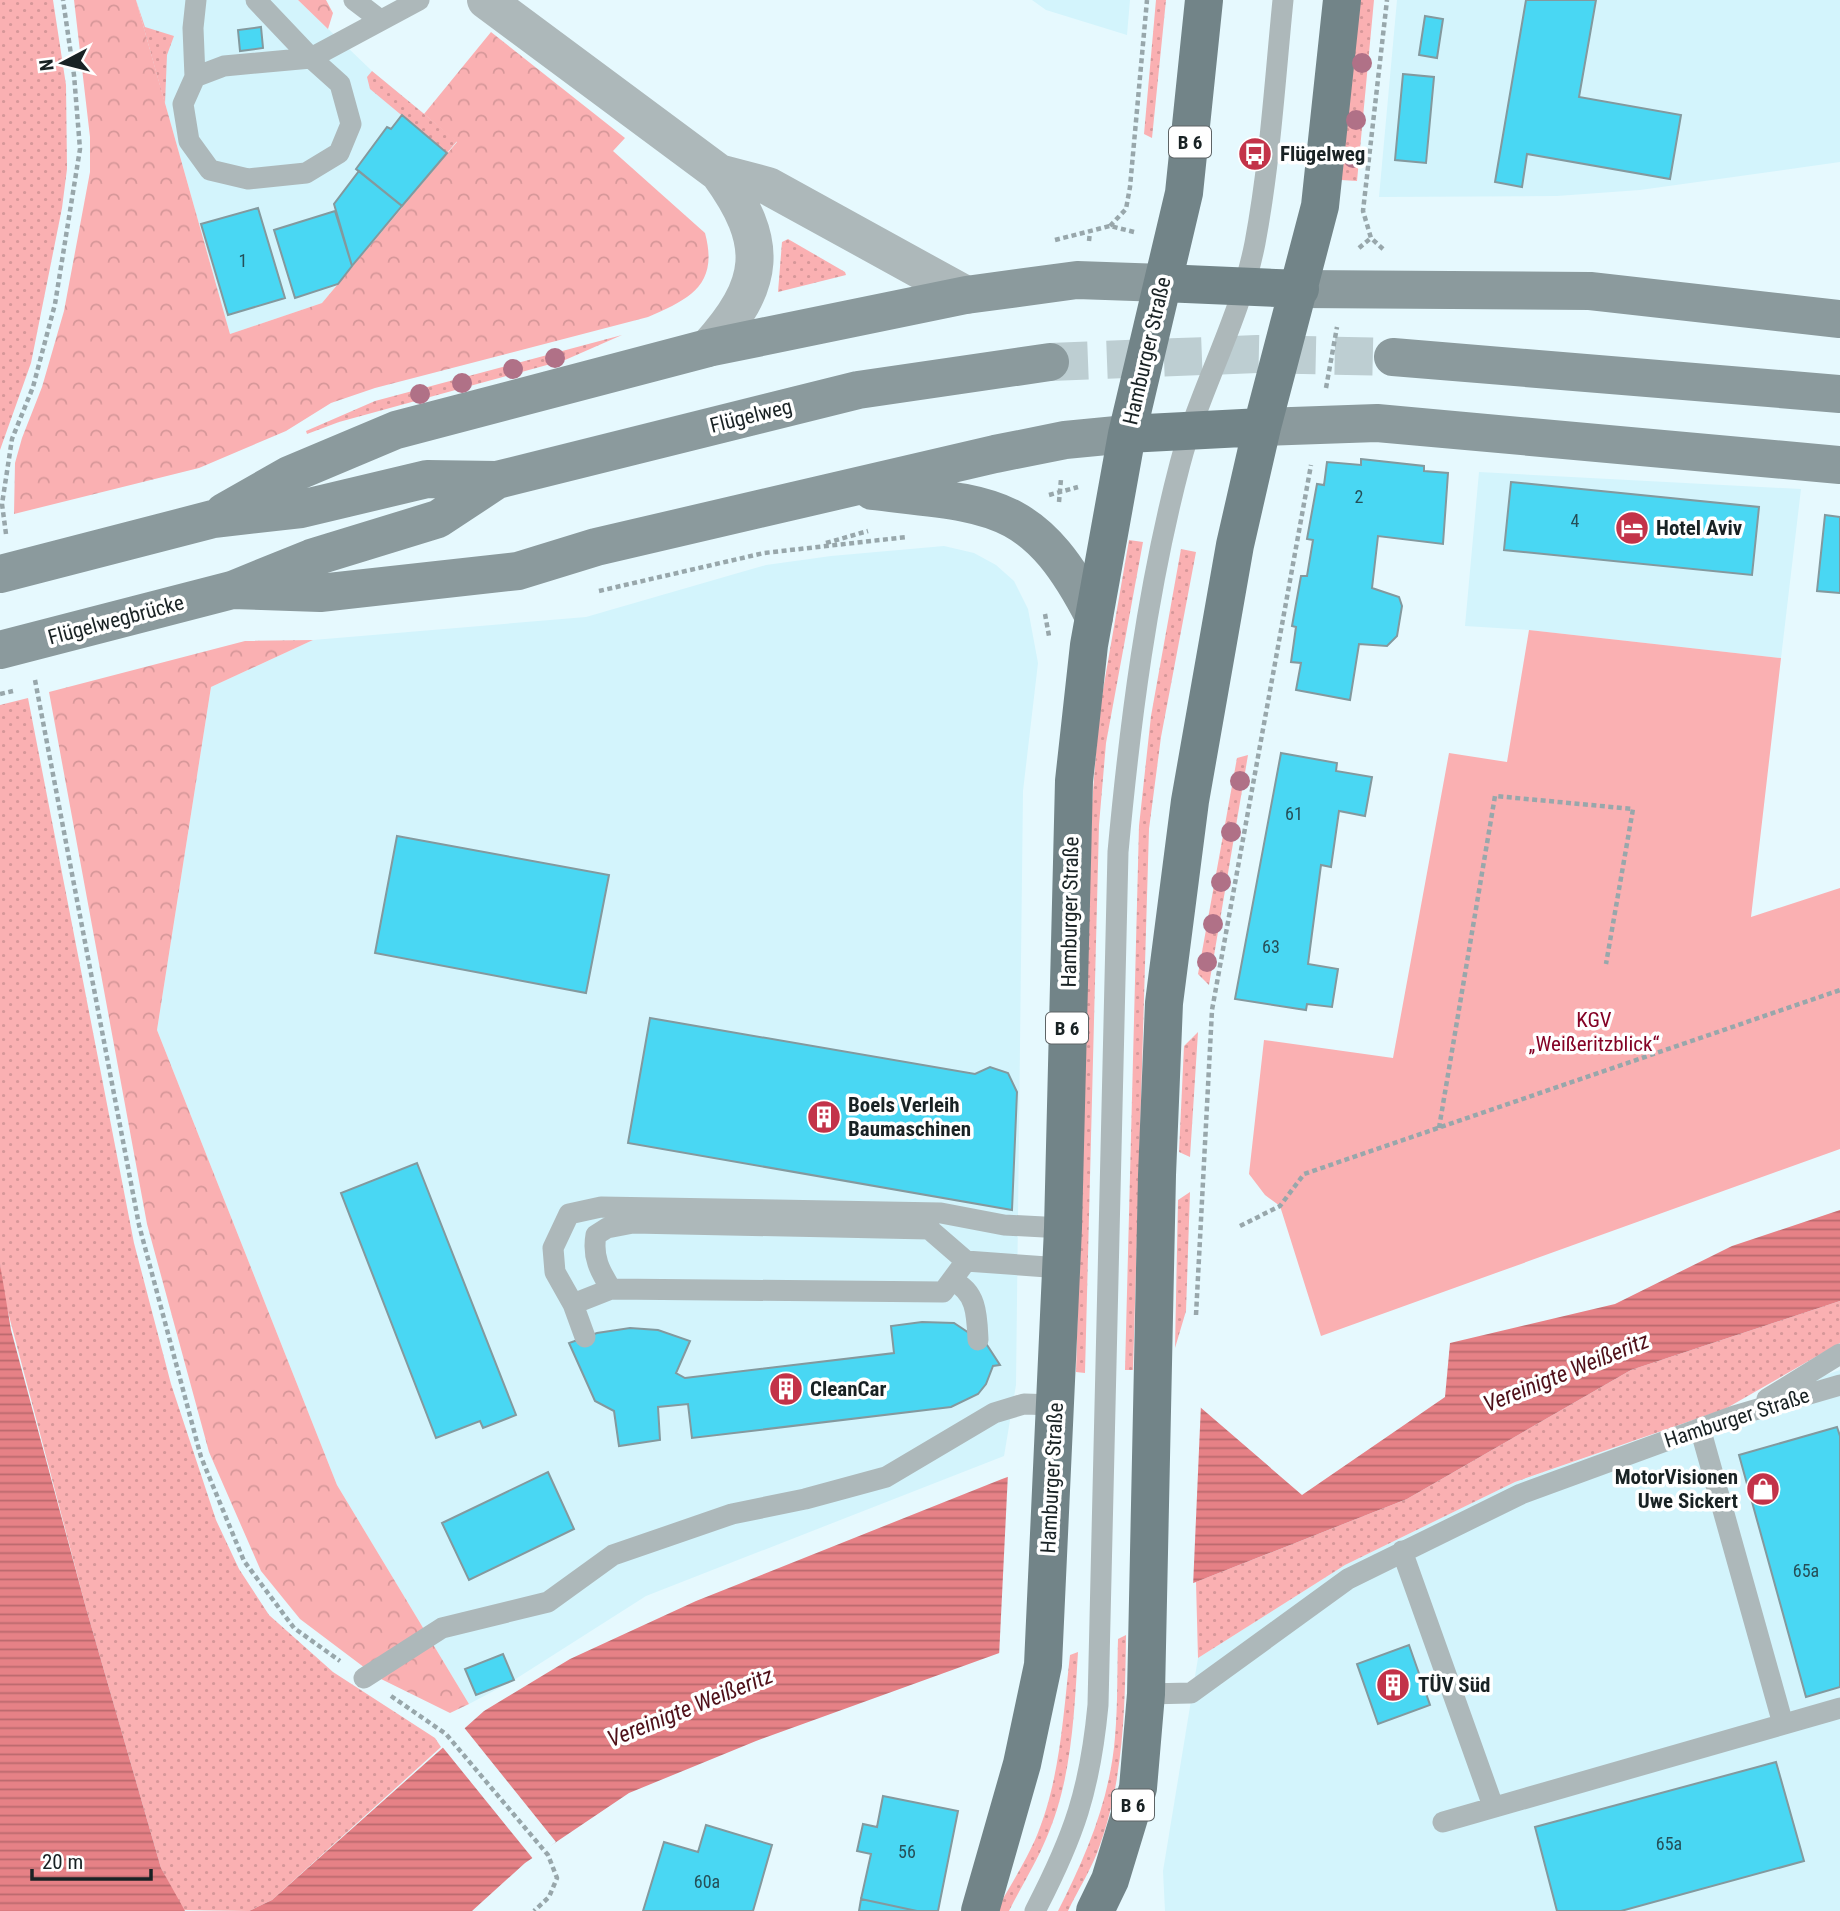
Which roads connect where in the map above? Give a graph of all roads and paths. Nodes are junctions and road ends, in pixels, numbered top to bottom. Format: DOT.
graph roads {
  1 [pos="63,0"];
  2 [pos="196,0"];
  3 [pos="256,0"];
  4 [pos="354,0"];
  5 [pos="419,0"];
  6 [pos="486,0"];
  7 [pos="1147,0"];
  8 [pos="1204,0"];
  9 [pos="1283,0"];
  10 [pos="1342,0"];
  11 [pos="1387,0"];
  12 [pos="379,19"];
  13 [pos="311,58"];
  14 [pos="195,77"];
  15 [pos="719,173"];
  16 [pos="1363,211"];
  17 [pos="1090,232"];
  18 [pos="1360,248"];
  19 [pos="1163,282"];
  20 [pos="1243,287"];
  21 [pos="1300,289"];
  22 [pos="1344,289"];
  23 [pos="966,295"];
  24 [pos="1840,319"];
  25 [pos="709,348"];
  26 [pos="1393,357"];
  27 [pos="1050,362"];
  28 [pos="1840,394"];
  29 [pos="1319,425"];
  30 [pos="1262,427"];
  31 [pos="1190,431"];
  32 [pos="1127,434"];
  33 [pos="1840,465"];
  34 [pos="497,480"];
  35 [pos="842,488"];
  36 [pos="213,519"];
  37 [pos="918,537"];
  38 [pos="4,560"];
  39 [pos="232,590"];
  40 [pos="592,592"];
  41 [pos="1094,617"];
  42 [pos="16,659"];
  43 [pos="1606,964"];
  44 [pos="1840,990"];
  45 [pos="1439,1128"];
  46 [pos="1240,1226"];
  47 [pos="1063,1228"];
  48 [pos="967,1261"];
  49 [pos="1061,1268"];
  50 [pos="952,1281"];
  51 [pos="611,1289"];
  52 [pos="573,1304"];
  53 [pos="1194,1328"];
  54 [pos="585,1337"];
  55 [pos="978,1340"];
  56 [pos="1840,1354"];
  57 [pos="1840,1385"];
  58 [pos="1745,1413"];
  59 [pos="1055,1422"];
  60 [pos="1700,1428"];
  61 [pos="1402,1551"];
  62 [pos="364,1678"];
  63 [pos="1146,1694"];
  64 [pos="1840,1708"];
  65 [pos="1783,1724"];
  66 [pos="1493,1806"];
  67 [pos="1443,1822"];
  68 [pos="534,1911"];
  69 [pos="980,1911"];
  70 [pos="1035,1911"];
  71 [pos="1095,1911"];
  1 -- 38 [label="path"];
  2 -- 14 [label="lane"];
  3 -- 13 [label="lane"];
  4 -- 12 [label="lane"];
  5 -- 12 [label="lane"];
  6 -- 15 [label="street"];
  7 -- 17 [label="path"];
  8 -- 19 [label="main road, Hamburger Straße / B 6"];
  9 -- 20 [label="lane"];
  10 -- 21 [label="main road, B 6"];
  11 -- 16 [label="path"];
  12 -- 13 [label="lane"];
  13 -- 14 [label="lane"];
  13 -- 14 [label="lane"];
  15 -- 23 [label="street"];
  15 -- 25 [label="street"];
  18 -- 22 [label="path"];
  19 -- 20 [label="main road"];
  19 -- 23 [label="main road"];
  19 -- 32 [label="main road, Hamburger Straße / B 6"];
  20 -- 21 [label="main road"];
  20 -- 31 [label="lane"];
  21 -- 22 [label="main road"];
  21 -- 30 [label="main road, B 6"];
  22 -- 24 [label="main road"];
  22 -- 29 [label="path"];
  23 -- 25 [label="main road"];
  25 -- 36 [label="main road"];
  26 -- 28 [label="main road"];
  27 -- 34 [label="main road, Flügelweg"];
  29 -- 30 [label="main road"];
  29 -- 33 [label="main road"];
  29 -- 53 [label="path"];
  30 -- 31 [label="main road"];
  30 -- 63 [label="main road, B 6"];
  31 -- 32 [label="main road"];
  31 -- 70 [label="lane"];
  32 -- 35 [label="main road"];
  32 -- 41 [label="main road, Hamburger Straße / B 6"];
  34 -- 36 [label="main road, Flügelweg"];
  34 -- 39 [label="main road, Flügelweg"];
  35 -- 39 [label="main road"];
  35 -- 41 [label="main road"];
  36 -- 38 [label="main road"];
  37 -- 40 [label="path"];
  39 -- 42 [label="main road, Flügelwegbrücke"];
  41 -- 47 [label="main road, Hamburger Straße / B 6"];
  42 -- 62 [label="path"];
  43 -- 45 [label="path"];
  44 -- 45 [label="path"];
  45 -- 46 [label="path"];
  47 -- 49 [label="main road, Hamburger Straße / B 6"];
  47 -- 52 [label="lane"];
  48 -- 49 [label="lane"];
  48 -- 50 [label="lane"];
  48 -- 51 [label="lane"];
  49 -- 59 [label="main road, Hamburger Straße / B 6"];
  50 -- 51 [label="lane"];
  50 -- 55 [label="lane"];
  51 -- 52 [label="lane"];
  52 -- 54 [label="lane"];
  56 -- 58 [label="lane"];
  57 -- 58 [label="lane, Hamburger Straße"];
  58 -- 60 [label="lane, Hamburger Straße"];
  59 -- 62 [label="lane"];
  59 -- 69 [label="main road, Hamburger Straße / B 6"];
  60 -- 61 [label="lane, Hamburger Straße"];
  60 -- 65 [label="lane"];
  61 -- 63 [label="lane, Hamburger Straße"];
  61 -- 66 [label="lane"];
  62 -- 68 [label="path"];
  63 -- 71 [label="main road, B 6"];
  64 -- 65 [label="lane"];
  65 -- 66 [label="lane"];
  66 -- 67 [label="lane"];
}
